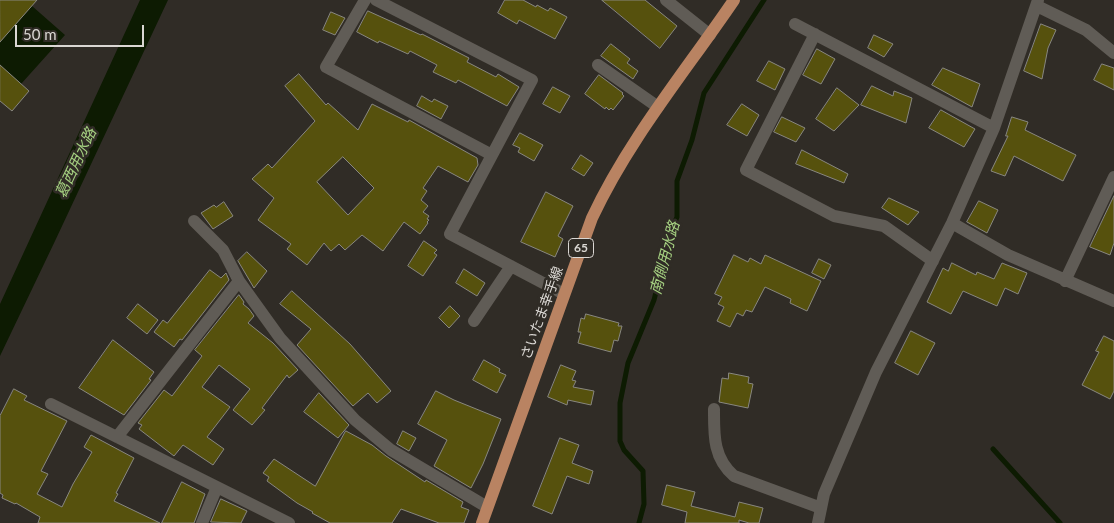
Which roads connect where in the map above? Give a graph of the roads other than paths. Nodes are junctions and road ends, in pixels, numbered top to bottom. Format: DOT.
graph roads {
  1 [pos="365,0"];
  2 [pos="666,0"];
  3 [pos="734,0"];
  4 [pos="382,1"];
  5 [pos="1037,3"];
  6 [pos="795,24"];
  7 [pos="815,34"];
  8 [pos="710,35"];
  9 [pos="1114,53"];
  10 [pos="598,65"];
  11 [pos="658,107"];
  12 [pos="994,128"];
  13 [pos="492,155"];
  14 [pos="1114,177"];
  15 [pos="194,221"];
  16 [pos="952,223"];
  17 [pos="933,261"];
  18 [pos="511,266"];
  19 [pos="1065,281"];
  20 [pos="239,282"];
  21 [pos="564,294"];
  22 [pos="1114,301"];
  23 [pos="474,321"];
  24 [pos="51,404"];
  25 [pos="714,410"];
  26 [pos="117,437"];
  27 [pos="218,487"];
  28 [pos="487,507"];
  29 [pos="821,508"];
  30 [pos="202,523"];
  31 [pos="289,523"];
  32 [pos="482,523"];
  33 [pos="818,523"];
  1 -- 13 [label="street"];
  2 -- 8 [label="street"];
  3 -- 8 [label="main road, さいたま幸手線 / 65"];
  4 -- 13 [label="street"];
  5 -- 9 [label="street"];
  5 -- 12 [label="street"];
  6 -- 7 [label="street"];
  7 -- 12 [label="street"];
  7 -- 17 [label="street"];
  8 -- 11 [label="main road, さいたま幸手線 / 65"];
  10 -- 11 [label="street"];
  11 -- 21 [label="main road, さいたま幸手線 / 65"];
  12 -- 16 [label="street"];
  13 -- 18 [label="street"];
  14 -- 19 [label="street"];
  15 -- 20 [label="street"];
  16 -- 17 [label="street"];
  16 -- 19 [label="street"];
  17 -- 29 [label="street"];
  18 -- 21 [label="street"];
  18 -- 23 [label="street"];
  19 -- 22 [label="street"];
  20 -- 26 [label="street"];
  20 -- 28 [label="street"];
  21 -- 28 [label="main road, さいたま幸手線 / 65"];
  24 -- 26 [label="street"];
  25 -- 29 [label="street"];
  26 -- 27 [label="street"];
  27 -- 30 [label="street"];
  27 -- 31 [label="street"];
  28 -- 32 [label="main road, さいたま幸手線 / 65"];
  29 -- 33 [label="street"];
}
